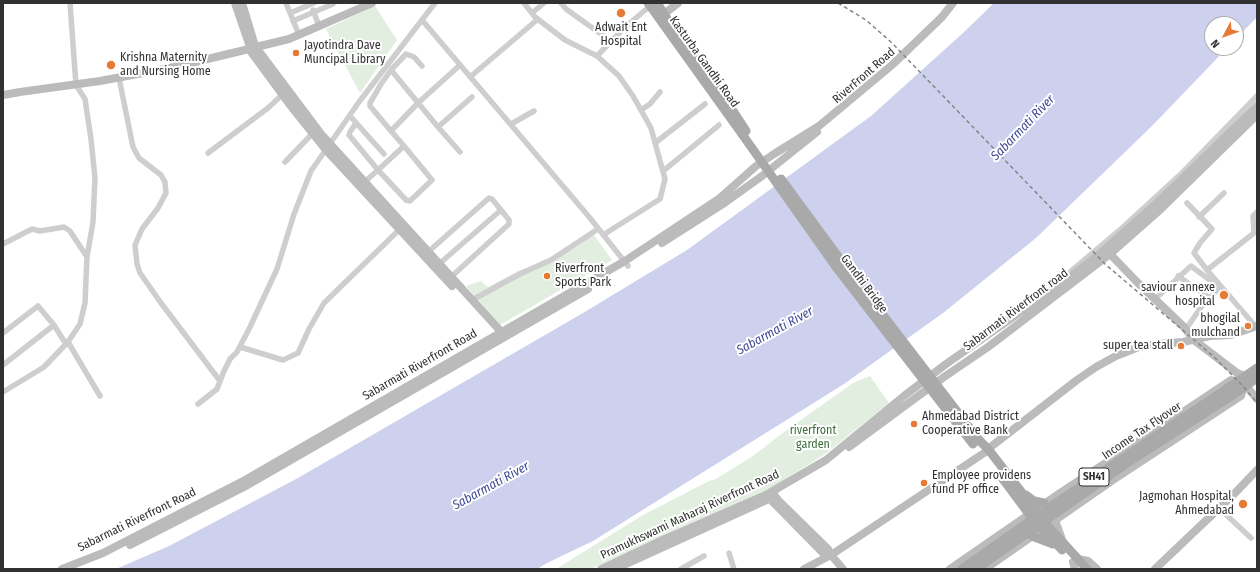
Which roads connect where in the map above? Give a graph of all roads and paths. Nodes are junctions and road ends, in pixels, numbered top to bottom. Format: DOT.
graph roads {
  1 [pos="70,3"];
  2 [pos="235,3"];
  3 [pos="242,3"];
  4 [pos="286,3"];
  5 [pos="312,3"];
  6 [pos="372,3"];
  7 [pos="435,3"];
  8 [pos="524,3"];
  9 [pos="544,3"];
  10 [pos="561,3"];
  11 [pos="678,3"];
  12 [pos="953,3"];
  13 [pos="957,3"];
  14 [pos="333,4"];
  15 [pos="652,4"];
  16 [pos="290,12"];
  17 [pos="314,12"];
  18 [pos="532,13"];
  19 [pos="664,14"];
  20 [pos="538,19"];
  21 [pos="422,20"];
  22 [pos="294,21"];
  23 [pos="319,26"];
  24 [pos="299,35"];
  25 [pos="612,42"];
  26 [pos="253,48"];
  27 [pos="597,56"];
  28 [pos="460,65"];
  29 [pos="422,66"];
  30 [pos="391,70"];
  31 [pos="470,77"];
  32 [pos="120,78"];
  33 [pos="76,85"];
  34 [pos="660,92"];
  35 [pos="283,94"];
  36 [pos="3,95"];
  37 [pos="1257,96"];
  38 [pos="472,97"];
  39 [pos="418,103"];
  40 [pos="705,104"];
  41 [pos="1257,106"];
  42 [pos="641,110"];
  43 [pos="534,111"];
  44 [pos="1257,115"];
  45 [pos="350,116"];
  46 [pos="356,123"];
  47 [pos="511,124"];
  48 [pos="719,125"];
  49 [pos="438,127"];
  50 [pos="392,131"];
  51 [pos="744,133"];
  52 [pos="313,134"];
  53 [pos="655,143"];
  54 [pos="404,146"];
  55 [pos="328,147"];
  56 [pos="460,152"];
  57 [pos="208,153"];
  58 [pos="384,154"];
  59 [pos="774,154"];
  60 [pos="285,162"];
  61 [pos="378,170"];
  62 [pos="663,171"];
  63 [pos="762,176"];
  64 [pos="365,182"];
  65 [pos="1224,193"];
  66 [pos="1187,203"];
  67 [pos="501,210"];
  68 [pos="1257,212"];
  69 [pos="1199,217"];
  70 [pos="401,228"];
  71 [pos="598,229"];
  72 [pos="603,235"];
  73 [pos="3,244"];
  74 [pos="428,252"];
  75 [pos="1110,254"];
  76 [pos="86,257"];
  77 [pos="439,264"];
  78 [pos="626,264"];
  79 [pos="1207,270"];
  80 [pos="1178,276"];
  81 [pos="451,277"];
  82 [pos="1069,278"];
  83 [pos="1208,297"];
  84 [pos="1154,299"];
  85 [pos="472,300"];
  86 [pos="54,325"];
  87 [pos="1256,327"];
  88 [pos="1186,330"];
  89 [pos="3,333"];
  90 [pos="501,336"];
  91 [pos="1194,340"];
  92 [pos="68,342"];
  93 [pos="240,347"];
  94 [pos="3,365"];
  95 [pos="1257,368"];
  96 [pos="1257,378"];
  97 [pos="220,381"];
  98 [pos="1243,383"];
  99 [pos="1230,391"];
  100 [pos="3,392"];
  101 [pos="100,396"];
  102 [pos="1257,399"];
  103 [pos="198,404"];
  104 [pos="986,451"];
  105 [pos="1257,470"];
  106 [pos="790,482"];
  107 [pos="1018,493"];
  108 [pos="770,496"];
  109 [pos="1044,503"];
  110 [pos="1219,508"];
  111 [pos="1035,515"];
  112 [pos="1019,521"];
  113 [pos="1048,525"];
  114 [pos="1032,536"];
  115 [pos="1251,538"];
  116 [pos="1061,544"];
  117 [pos="729,553"];
  118 [pos="830,555"];
  119 [pos="704,556"];
  120 [pos="1076,563"];
  121 [pos="62,569"];
  122 [pos="76,569"];
  123 [pos="601,569"];
  124 [pos="615,569"];
  125 [pos="681,569"];
  126 [pos="734,569"];
  127 [pos="804,569"];
  128 [pos="843,569"];
  129 [pos="950,569"];
  130 [pos="962,569"];
  131 [pos="976,569"];
  132 [pos="985,569"];
  133 [pos="1080,569"];
  134 [pos="1088,569"];
  135 [pos="1098,569"];
  136 [pos="1155,569"];
  1 -- 33 [label="street"];
  2 -- 26 [label="main road"];
  3 -- 26 [label="main road"];
  4 -- 16 [label="street"];
  5 -- 16 [label="street"];
  5 -- 17 [label="street"];
  6 -- 23 [label="main road"];
  7 -- 21 [label="street"];
  8 -- 18 [label="street"];
  9 -- 18 [label="street"];
  10 -- 25 [label="street"];
  11 -- 19 [label="main road"];
  12 -- 59 [label="main road, RiverFront Road"];
  13 -- 63 [label="main road, RiverFront Road"];
  14 -- 17 [label="street"];
  15 -- 19 [label="main road, Kasturba Gandhi Road"];
  15 -- 25 [label="street"];
  15 -- 51 [label="main road, Kasturba Gandhi Road"];
  16 -- 22 [label="street"];
  17 -- 22 [label="street"];
  17 -- 23 [label="street"];
  18 -- 20 [label="street"];
  19 -- 51 [label="main road, Kasturba Gandhi Road"];
  20 -- 27 [label="street"];
  20 -- 31 [label="street"];
  21 -- 28 [label="street"];
  21 -- 45 [label="street"];
  22 -- 24 [label="street"];
  23 -- 24 [label="main road"];
  24 -- 26 [label="main road"];
  25 -- 27 [label="street"];
  26 -- 32 [label="main road"];
  26 -- 35 [label="main road"];
  26 -- 55 [label="main road"];
  27 -- 42 [label="street"];
  28 -- 31 [label="street"];
  28 -- 39 [label="street"];
  29 -- 30 [label="street"];
  30 -- 39 [label="street"];
  30 -- 50 [label="street"];
  31 -- 47 [label="street"];
  32 -- 33 [label="main road"];
  32 -- 97 [label="street"];
  33 -- 36 [label="main road"];
  33 -- 76 [label="street"];
  34 -- 42 [label="street"];
  35 -- 52 [label="main road"];
  35 -- 57 [label="street"];
  37 -- 82 [label="street"];
  38 -- 49 [label="street"];
  39 -- 49 [label="street"];
  39 -- 50 [label="street"];
  40 -- 53 [label="street"];
  41 -- 82 [label="main road, Sabarmati Riverfront road"];
  42 -- 53 [label="street"];
  43 -- 47 [label="street"];
  44 -- 75 [label="main road, Sabarmati Riverfront road"];
  45 -- 46 [label="street"];
  45 -- 55 [label="street"];
  46 -- 58 [label="street"];
  46 -- 61 [label="street"];
  47 -- 71 [label="street"];
  48 -- 62 [label="street"];
  49 -- 56 [label="street"];
  50 -- 54 [label="street"];
  51 -- 104 [label="main road, Gandhi Bridge, bridge"];
  52 -- 55 [label="main road"];
  52 -- 60 [label="street"];
  53 -- 62 [label="street"];
  54 -- 61 [label="street"];
  54 -- 61 [label="street"];
  55 -- 64 [label="main road"];
  55 -- 70 [label="main road"];
  55 -- 93 [label="street"];
  59 -- 78 [label="main road, Sabarmati Riverfront Road"];
  61 -- 64 [label="street"];
  62 -- 72 [label="street"];
  63 -- 78 [label="main road, Sabarmati Riverfront Road"];
  64 -- 70 [label="main road"];
  65 -- 69 [label="street"];
  66 -- 69 [label="street"];
  67 -- 74 [label="street"];
  67 -- 77 [label="street"];
  67 -- 81 [label="street"];
  68 -- 79 [label="street"];
  69 -- 79 [label="street"];
  70 -- 74 [label="main road"];
  70 -- 90 [label="main road"];
  70 -- 93 [label="street"];
  71 -- 72 [label="street"];
  71 -- 85 [label="street"];
  72 -- 78 [label="street"];
  73 -- 76 [label="street"];
  74 -- 77 [label="main road"];
  75 -- 84 [label="main road"];
  75 -- 108 [label="main road, Sabarmati Riverfront road"];
  76 -- 92 [label="street"];
  77 -- 81 [label="main road"];
  78 -- 90 [label="main road, Sabarmati Riverfront Road"];
  79 -- 87 [label="street"];
  80 -- 83 [label="street"];
  80 -- 83 [label="street"];
  80 -- 84 [label="street"];
  81 -- 85 [label="main road"];
  82 -- 106 [label="main road, Sabarmati Riverfront road"];
  83 -- 88 [label="street"];
  84 -- 88 [label="main road"];
  85 -- 90 [label="main road"];
  86 -- 89 [label="street"];
  86 -- 92 [label="street"];
  86 -- 94 [label="street"];
  87 -- 91 [label="main road"];
  88 -- 91 [label="main road"];
  90 -- 121 [label="main road, Sabarmati Riverfront Road"];
  90 -- 122 [label="main road, Sabarmati Riverfront Road"];
  91 -- 98 [label="main road"];
  91 -- 104 [label="main road"];
  92 -- 100 [label="street"];
  92 -- 101 [label="street"];
  93 -- 97 [label="street"];
  95 -- 98 [label="main road, SH41"];
  96 -- 98 [label="main road"];
  97 -- 103 [label="street"];
  98 -- 99 [label="main road, Income Tax Flyover / SH41"];
  98 -- 102 [label="main road"];
  98 -- 109 [label="main road"];
  98 -- 113 [label="main road"];
  99 -- 130 [label="main road, Income Tax Flyover / SH41, bridge"];
  99 -- 131 [label="main road, Income Tax Flyover, bridge"];
  104 -- 107 [label="main road, Gandhi Bridge"];
  104 -- 118 [label="main road"];
  105 -- 110 [label="main road"];
  106 -- 108 [label="main road, Pramukhswami Maharaj Riverfront Road"];
  107 -- 109 [label="main road"];
  107 -- 111 [label="main road"];
  107 -- 112 [label="main road"];
  108 -- 118 [label="main road"];
  108 -- 123 [label="main road, Pramukhswami Maharaj Riverfront Road"];
  108 -- 124 [label="main road"];
  109 -- 111 [label="main road"];
  110 -- 115 [label="street"];
  110 -- 136 [label="main road"];
  111 -- 112 [label="main road"];
  111 -- 113 [label="main road"];
  112 -- 129 [label="main road"];
  113 -- 114 [label="main road"];
  113 -- 116 [label="main road"];
  113 -- 116 [label="main road"];
  114 -- 116 [label="main road"];
  114 -- 132 [label="main road"];
  116 -- 120 [label="main road"];
  117 -- 126 [label="street"];
  118 -- 127 [label="main road"];
  118 -- 128 [label="main road"];
  119 -- 125 [label="street"];
  120 -- 133 [label="main road"];
  120 -- 134 [label="main road"];
  120 -- 135 [label="main road"];
}
